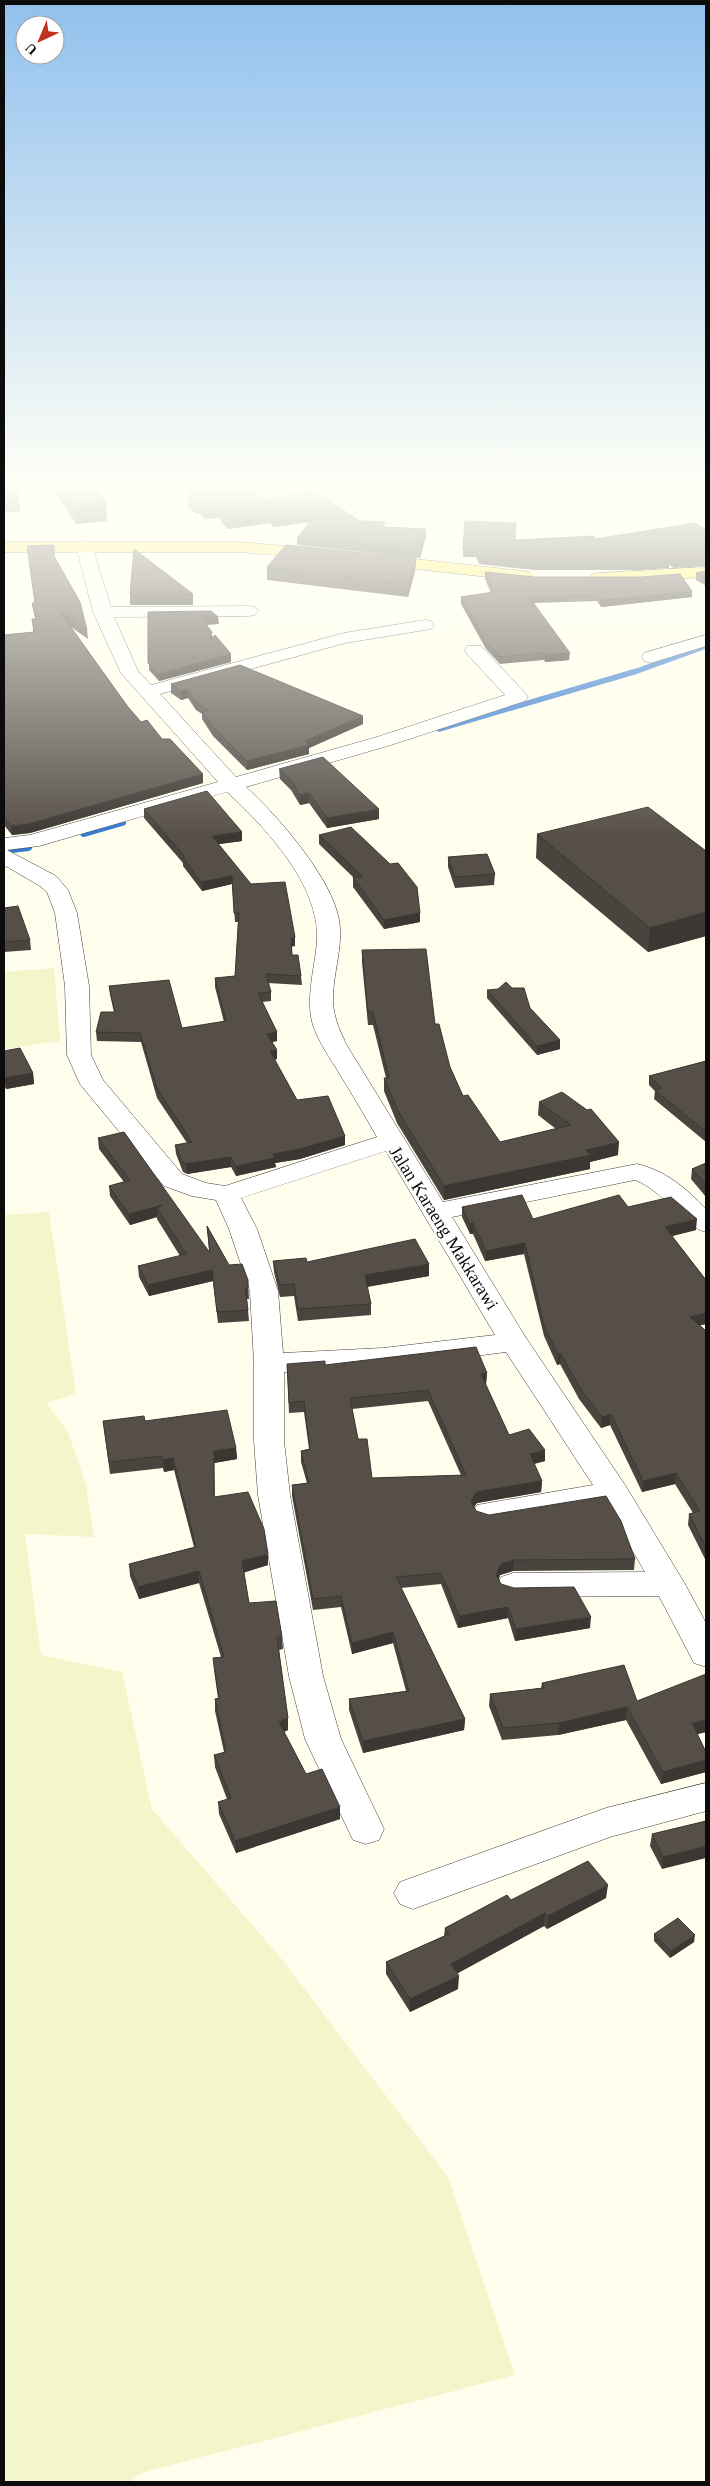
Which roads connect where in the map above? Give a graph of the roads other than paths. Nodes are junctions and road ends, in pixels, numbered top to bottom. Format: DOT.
graph roads {
  1 [pos="100,606"];
  2 [pos="249,611"];
  3 [pos="102,612"];
  4 [pos="425,624"];
  5 [pos="706,640"];
  6 [pos="474,650"];
  7 [pos="651,657"];
  8 [pos="146,692"];
  9 [pos="234,787"];
  10 [pos="4,854"];
  11 [pos="391,1141"];
  12 [pos="226,1194"];
  13 [pos="434,1212"];
  14 [pos="706,1224"];
  15 [pos="514,1342"];
  16 [pos="269,1363"];
  17 [pos="614,1493"];
  18 [pos="488,1513"];
  19 [pos="669,1584"];
  20 [pos="513,1585"];
  21 [pos="706,1654"];
  22 [pos="706,1797"];
  23 [pos="366,1829"];
  24 [pos="413,1894"];
  1 -- 3 [label="street, Jalan Karaeng Makkarawi"];
  2 -- 3 [label="street"];
  3 -- 8 [label="street, Jalan Karaeng Makkarawi"];
  4 -- 8 [label="street"];
  5 -- 7 [label="street"];
  6 -- 9 [label="street"];
  8 -- 9 [label="street, Jalan Karaeng Makkarawi"];
  9 -- 10 [label="street"];
  9 -- 11 [label="street, Jalan Karaeng Makkarawi"];
  10 -- 12 [label="street"];
  11 -- 12 [label="street"];
  11 -- 13 [label="street, Jalan Karaeng Makkarawi"];
  12 -- 16 [label="street"];
  13 -- 14 [label="street"];
  13 -- 15 [label="street, Jalan Karaeng Makkarawi"];
  15 -- 16 [label="street"];
  15 -- 17 [label="street, Jalan Karaeng Makkarawi"];
  16 -- 23 [label="street"];
  17 -- 18 [label="street"];
  17 -- 19 [label="street, Jalan Karaeng Makkarawi"];
  19 -- 20 [label="street"];
  19 -- 21 [label="street, Jalan Karaeng Makkarawi"];
  22 -- 24 [label="street"];
}
